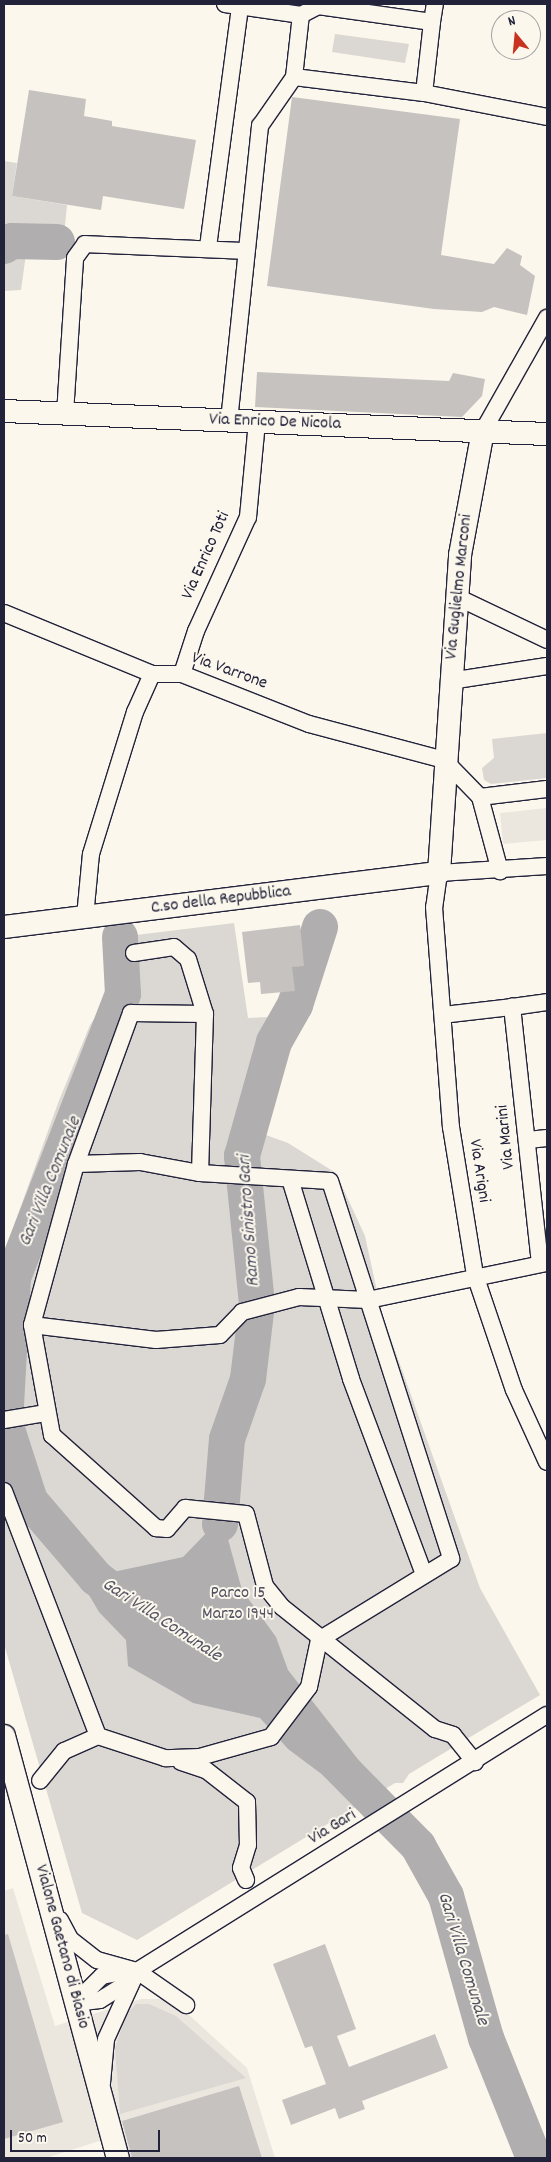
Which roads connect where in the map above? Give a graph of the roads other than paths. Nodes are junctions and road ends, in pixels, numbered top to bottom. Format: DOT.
graph roads {
  1 [pos="436,4"];
  2 [pos="233,5"];
  3 [pos="319,5"];
  4 [pos="301,15"];
  5 [pos="432,22"];
  6 [pos="294,77"];
  7 [pos="424,93"];
  8 [pos="547,117"];
  9 [pos="208,247"];
  10 [pos="246,251"];
  11 [pos="547,318"];
  12 [pos="4,411"];
  13 [pos="65,414"];
  14 [pos="229,421"];
  15 [pos="257,422"];
  16 [pos="483,431"];
  17 [pos="547,434"];
  18 [pos="457,597"];
  19 [pos="4,613"];
  20 [pos="547,640"];
  21 [pos="547,666"];
  22 [pos="152,674"];
  23 [pos="182,674"];
  24 [pos="450,681"];
  25 [pos="444,760"];
  26 [pos="547,789"];
  27 [pos="480,797"];
  28 [pos="547,866"];
  29 [pos="500,871"];
  30 [pos="439,874"];
  31 [pos="85,917"];
  32 [pos="4,927"];
  33 [pos="134,953"];
  34 [pos="547,1002"];
  35 [pos="512,1007"];
  36 [pos="205,1014"];
  37 [pos="443,1015"];
  38 [pos="547,1138"];
  39 [pos="528,1140"];
  40 [pos="76,1164"];
  41 [pos="200,1173"];
  42 [pos="290,1179"];
  43 [pos="543,1263"];
  44 [pos="475,1275"];
  45 [pos="324,1297"];
  46 [pos="368,1300"];
  47 [pos="32,1325"];
  48 [pos="46,1414"];
  49 [pos="4,1420"];
  50 [pos="547,1462"];
  51 [pos="4,1491"];
  52 [pos="424,1574"];
  53 [pos="319,1640"];
  54 [pos="547,1715"];
  55 [pos="4,1736"];
  56 [pos="98,1736"];
  57 [pos="165,1758"];
  58 [pos="475,1762"];
  59 [pos="40,1781"];
  60 [pos="246,1880"];
  61 [pos="49,1901"];
  62 [pos="132,1976"];
  63 [pos="75,2003"];
  64 [pos="186,2004"];
  65 [pos="101,2099"];
  66 [pos="118,2158"];
  1 -- 5 [label="street"];
  2 -- 4 [label="street"];
  2 -- 9 [label="street"];
  3 -- 4 [label="street"];
  3 -- 5 [label="street"];
  4 -- 6 [label="street"];
  5 -- 7 [label="street"];
  6 -- 7 [label="street"];
  6 -- 10 [label="street"];
  7 -- 8 [label="street"];
  9 -- 10 [label="street"];
  9 -- 13 [label="street"];
  10 -- 14 [label="street"];
  11 -- 16 [label="street, Via Guglielmo Marconi"];
  12 -- 13 [label="street, Via Enrico De Nicola"];
  13 -- 14 [label="street, Via Enrico De Nicola"];
  14 -- 15 [label="street, Via Enrico De Nicola"];
  15 -- 16 [label="street, Via Enrico De Nicola"];
  15 -- 23 [label="street, Via Enrico Toti"];
  16 -- 17 [label="street, Via Enrico De Nicola"];
  16 -- 18 [label="street, Via Guglielmo Marconi"];
  18 -- 20 [label="street"];
  18 -- 24 [label="street, Via Guglielmo Marconi"];
  19 -- 22 [label="street, Via Varrone"];
  21 -- 24 [label="street"];
  22 -- 23 [label="street, Via Varrone"];
  22 -- 31 [label="street"];
  23 -- 25 [label="street, Via Varrone"];
  24 -- 25 [label="street, Via Guglielmo Marconi"];
  25 -- 27 [label="street"];
  25 -- 30 [label="street, Via Guglielmo Marconi"];
  26 -- 27 [label="street"];
  27 -- 29 [label="street"];
  28 -- 29 [label="street"];
  29 -- 30 [label="street"];
  30 -- 31 [label="street, C.so della Repubblica"];
  30 -- 37 [label="street, Via Arigni"];
  31 -- 32 [label="street, C.so della Repubblica"];
  33 -- 36 [label="street"];
  34 -- 35 [label="street"];
  35 -- 37 [label="street"];
  35 -- 39 [label="street, Via Marini"];
  36 -- 40 [label="street"];
  36 -- 41 [label="street"];
  37 -- 44 [label="street, Via Arigni"];
  38 -- 39 [label="street"];
  39 -- 43 [label="street, Via Marini"];
  40 -- 41 [label="street"];
  40 -- 47 [label="street"];
  41 -- 42 [label="street"];
  42 -- 45 [label="street"];
  42 -- 46 [label="street"];
  43 -- 44 [label="street"];
  44 -- 46 [label="street"];
  44 -- 50 [label="street, Via Arigni"];
  45 -- 46 [label="street"];
  45 -- 47 [label="street"];
  45 -- 52 [label="street"];
  46 -- 52 [label="street"];
  47 -- 48 [label="street"];
  48 -- 49 [label="street"];
  48 -- 53 [label="street"];
  51 -- 56 [label="street"];
  52 -- 53 [label="street"];
  53 -- 57 [label="street"];
  53 -- 58 [label="street"];
  54 -- 58 [label="street, Via Gari"];
  55 -- 61 [label="street, Vialone Gaetano di Biasio"];
  56 -- 57 [label="street"];
  56 -- 59 [label="street"];
  57 -- 60 [label="street"];
  58 -- 62 [label="street, Via Gari"];
  61 -- 62 [label="street"];
  61 -- 63 [label="street, Vialone Gaetano di Biasio"];
  62 -- 63 [label="street, Via Gari"];
  62 -- 64 [label="street"];
  62 -- 65 [label="street"];
  63 -- 65 [label="street, Vialone Gaetano di Biasio"];
  65 -- 66 [label="street, Vialone Gaetano di Biasio"];
}
